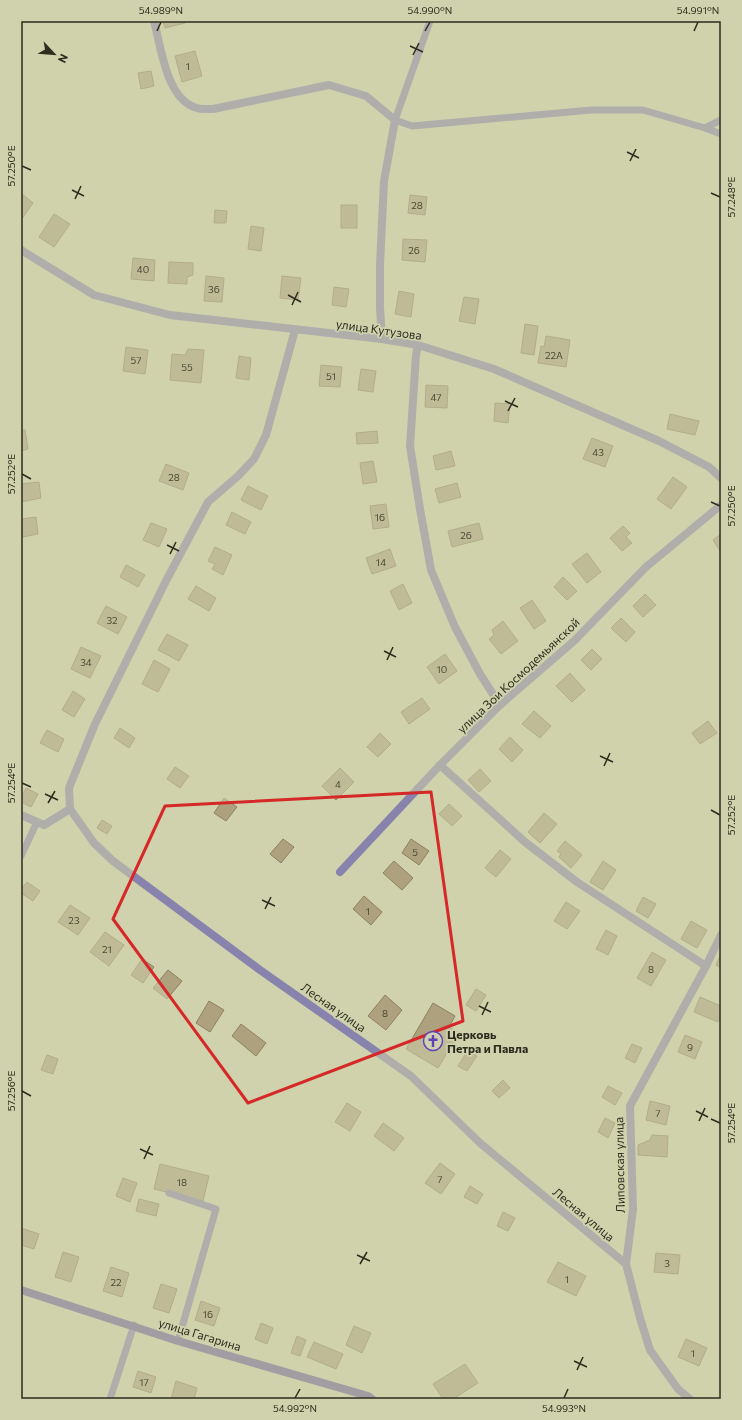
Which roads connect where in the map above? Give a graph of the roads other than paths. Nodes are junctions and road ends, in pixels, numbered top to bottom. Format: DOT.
graph roads {
  1 [pos="154,21"];
  2 [pos="430,21"];
  3 [pos="395,120"];
  4 [pos="721,120"];
  5 [pos="705,128"];
  6 [pos="721,134"];
  7 [pos="21,250"];
  8 [pos="295,330"];
  9 [pos="382,339"];
  10 [pos="418,345"];
  11 [pos="721,478"];
  12 [pos="721,505"];
  13 [pos="500,704"];
  14 [pos="440,765"];
  15 [pos="70,809"];
  16 [pos="21,815"];
  17 [pos="37,822"];
  18 [pos="21,856"];
  19 [pos="340,872"];
  20 [pos="721,935"];
  21 [pos="706,966"];
  22 [pos="169,1193"];
  23 [pos="626,1264"];
  24 [pos="21,1290"];
  25 [pos="134,1326"];
  26 [pos="178,1340"];
  27 [pos="110,1399"];
  28 [pos="372,1399"];
  29 [pos="690,1399"];
  1 -- 3 [label="street"];
  2 -- 3 [label="lane"];
  3 -- 5 [label="lane"];
  3 -- 9 [label="street"];
  4 -- 5 [label="lane"];
  5 -- 6 [label="lane"];
  7 -- 8 [label="street, улица Кутузова"];
  8 -- 9 [label="street, улица Кутузова"];
  8 -- 15 [label="street"];
  9 -- 10 [label="street, улица Кутузова"];
  10 -- 11 [label="street, улица Кутузова"];
  10 -- 13 [label="street"];
  12 -- 13 [label="street, улица Зои Космодемьянской"];
  13 -- 14 [label="street, улица Зои Космодемьянской"];
  14 -- 19 [label="street, улица Зои Космодемьянской"];
  14 -- 21 [label="street"];
  15 -- 17 [label="street"];
  15 -- 23 [label="street, Лесная улица"];
  16 -- 17 [label="street"];
  17 -- 18 [label="lane"];
  20 -- 21 [label="street, Липовская улица"];
  21 -- 23 [label="street, Липовская улица"];
  22 -- 26 [label="lane"];
  23 -- 29 [label="street, Липовская улица"];
  24 -- 25 [label="street, улица Гагарина"];
  25 -- 26 [label="street, улица Гагарина"];
  25 -- 27 [label="lane"];
  26 -- 28 [label="street, улица Гагарина"];
}
